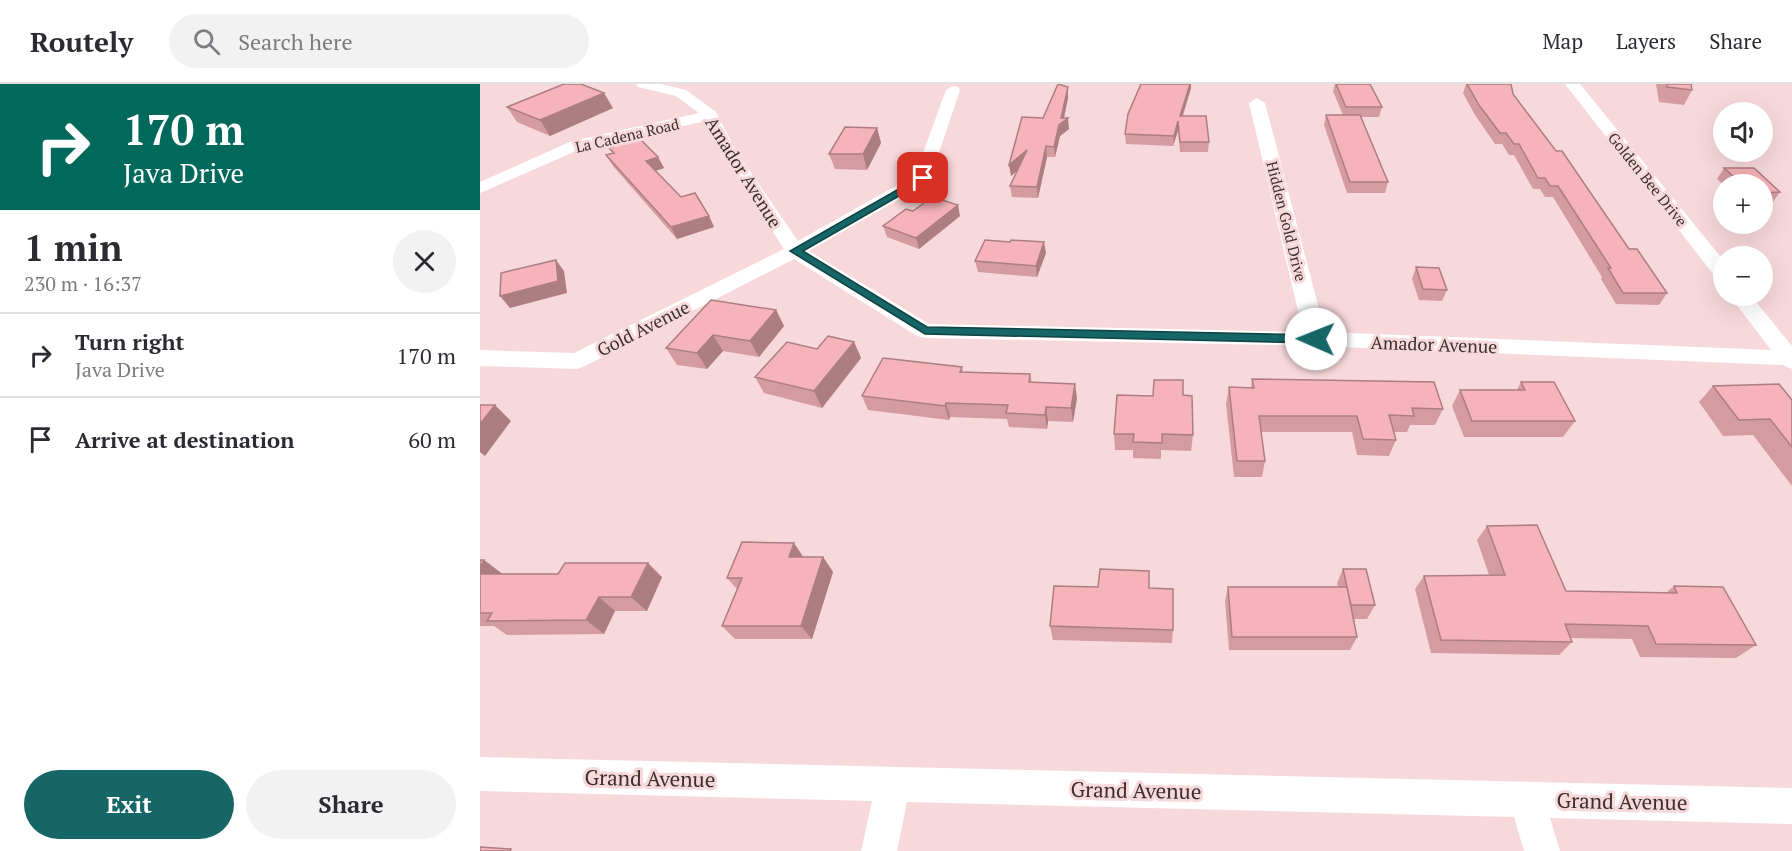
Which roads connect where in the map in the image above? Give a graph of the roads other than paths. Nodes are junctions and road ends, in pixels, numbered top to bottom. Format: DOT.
graph roads {
  1 [pos="644,84"];
  2 [pos="1572,84"];
  3 [pos="953,90"];
  4 [pos="1257,104"];
  5 [pos="711,115"];
  6 [pos="480,188"];
  7 [pos="795,251"];
  8 [pos="1713,261"];
  9 [pos="1748,306"];
  10 [pos="1316,339"];
  11 [pos="480,358"];
  12 [pos="1791,359"];
  13 [pos="480,774"];
  14 [pos="893,784"];
  15 [pos="1526,799"];
  16 [pos="1792,806"];
  17 [pos="879,851"];
  18 [pos="1542,851"];
  1 -- 5 [label="street, Amador Avenue"];
  2 -- 8 [label="street, Golden Bee Drive"];
  3 -- 7 [label="street, Gold Avenue"];
  4 -- 10 [label="street, Hidden Gold Drive"];
  5 -- 6 [label="street, La Cadena Road"];
  5 -- 7 [label="street, Amador Avenue"];
  7 -- 10 [label="street, Amador Avenue"];
  7 -- 11 [label="street, Gold Avenue"];
  9 -- 12 [label="street"];
  10 -- 12 [label="street, Amador Avenue"];
  13 -- 14 [label="street, Grand Avenue"];
  14 -- 15 [label="street, Grand Avenue"];
  14 -- 17 [label="street"];
  15 -- 16 [label="street, Grand Avenue"];
  15 -- 18 [label="street"];
}
